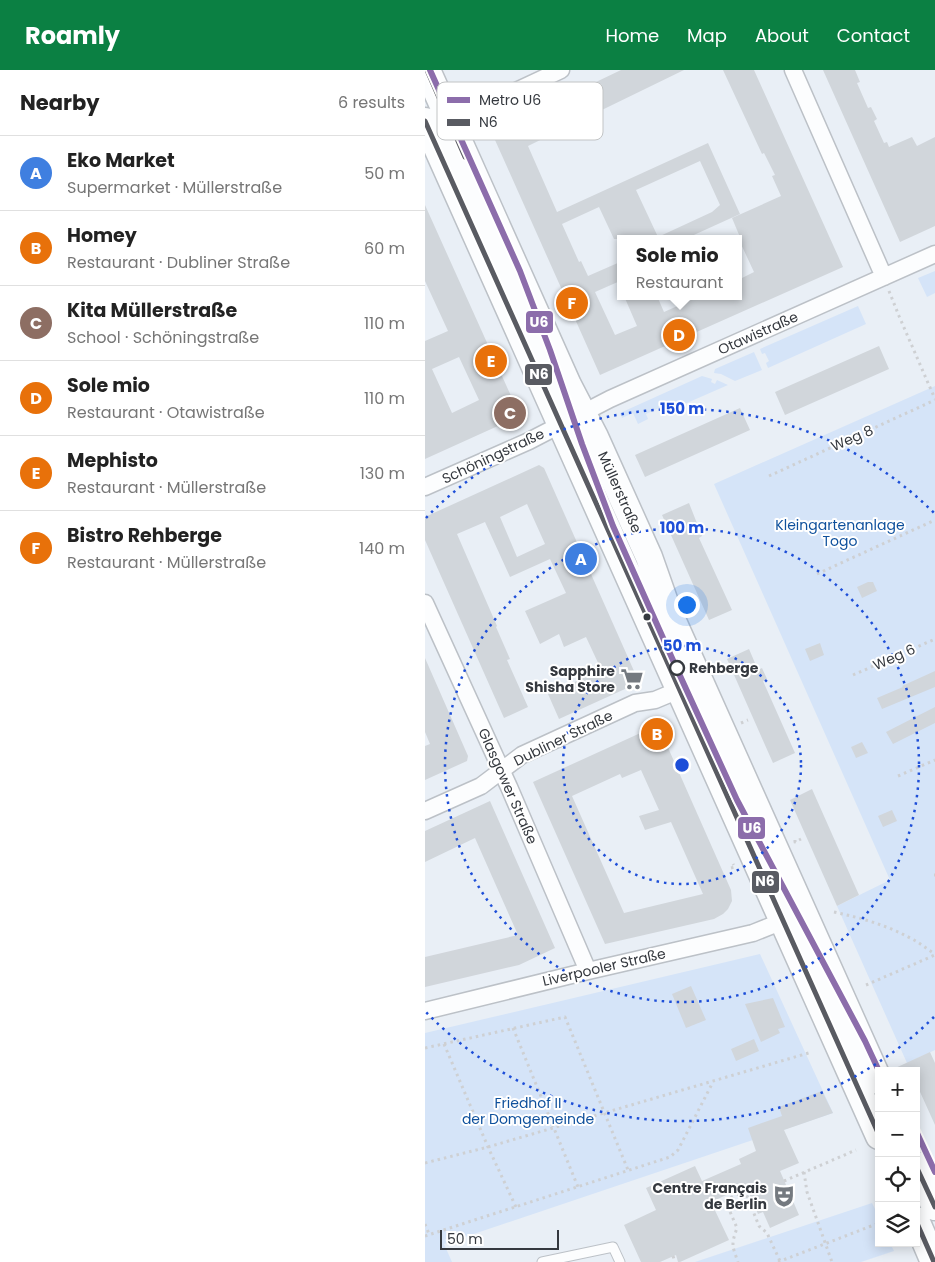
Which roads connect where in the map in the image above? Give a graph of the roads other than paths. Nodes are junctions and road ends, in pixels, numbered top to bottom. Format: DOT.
graph roads {
  1 [pos="427,70"];
  2 [pos="561,70"];
  3 [pos="793,70"];
  4 [pos="535,82"];
  5 [pos="433,128"];
  6 [pos="439,140"];
  7 [pos="935,254"];
  8 [pos="884,277"];
  9 [pos="572,419"];
  10 [pos="425,487"];
  11 [pos="425,603"];
  12 [pos="679,690"];
  13 [pos="501,770"];
  14 [pos="425,811"];
  15 [pos="783,921"];
  16 [pos="588,971"];
  17 [pos="425,1011"];
  18 [pos="875,1072"];
  19 [pos="875,1127"];
  20 [pos="920,1174"];
  21 [pos="935,1207"];
  22 [pos="920,1229"];
  23 [pos="542,1262"];
  24 [pos="620,1262"];
  25 [pos="934,1262"];
  1 -- 5 [label="main road, Müllerstraße"];
  2 -- 4 [label="street"];
  3 -- 8 [label="street"];
  6 -- 9 [label="main road, Müllerstraße"];
  7 -- 8 [label="street, Otawistraße"];
  8 -- 9 [label="street, Otawistraße"];
  9 -- 10 [label="street, Schöningstraße"];
  9 -- 12 [label="main road, Müllerstraße"];
  9 -- 18 [label="main road, Müllerstraße"];
  11 -- 13 [label="street, Glasgower Straße"];
  12 -- 13 [label="street, Dubliner Straße"];
  12 -- 15 [label="main road, Müllerstraße"];
  13 -- 14 [label="street, Dubliner Straße"];
  13 -- 16 [label="street, Glasgower Straße"];
  15 -- 16 [label="street, Liverpooler Straße"];
  15 -- 19 [label="main road, Müllerstraße"];
  16 -- 17 [label="street, Liverpooler Straße"];
  20 -- 21 [label="main road"];
  22 -- 25 [label="main road"];
  23 -- 24 [label="lane"];
}
